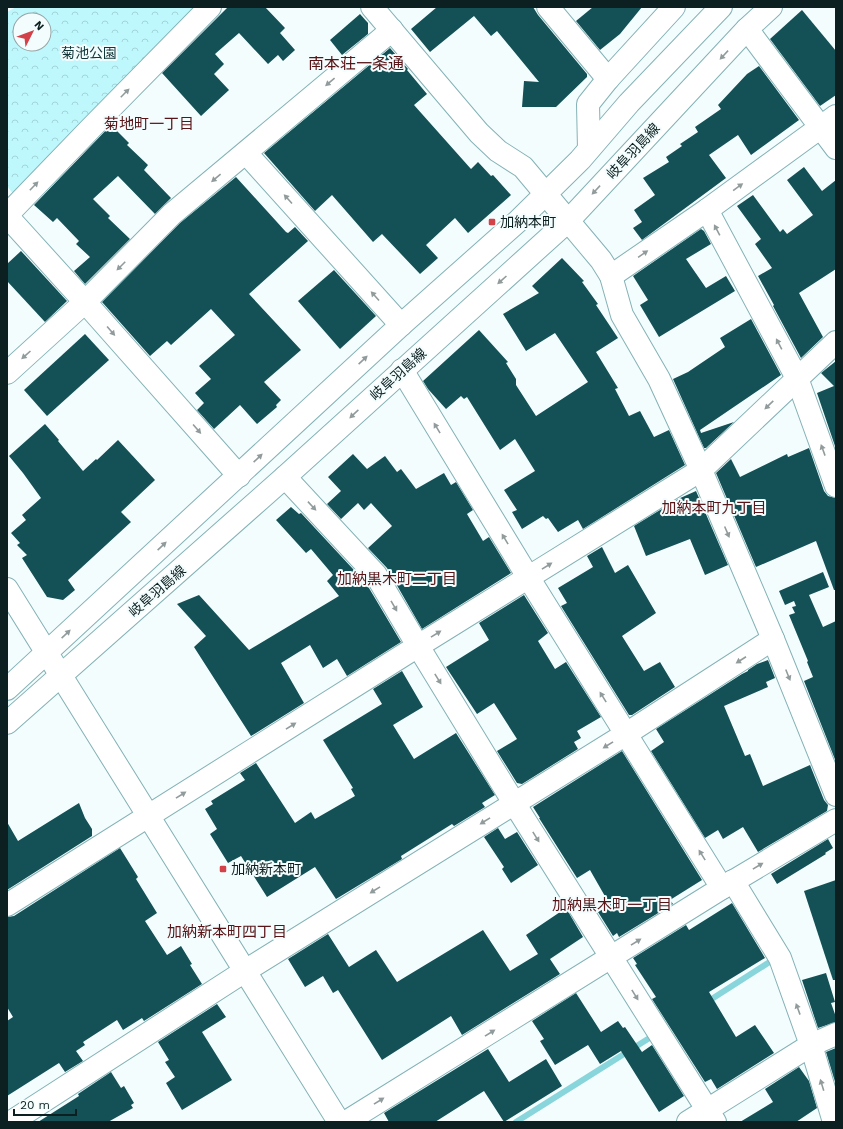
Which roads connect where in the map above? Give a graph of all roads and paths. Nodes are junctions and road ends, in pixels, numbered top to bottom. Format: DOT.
graph roads {
  1 [pos="210,7"];
  2 [pos="372,7"];
  3 [pos="548,7"];
  4 [pos="674,7"];
  5 [pos="721,7"];
  6 [pos="771,7"];
  7 [pos="747,29"];
  8 [pos="392,30"];
  9 [pos="608,79"];
  10 [pos="828,122"];
  11 [pos="836,148"];
  12 [pos="589,149"];
  13 [pos="246,153"];
  14 [pos="546,193"];
  15 [pos="707,210"];
  16 [pos="8,211"];
  17 [pos="569,220"];
  18 [pos="611,276"];
  19 [pos="85,302"];
  20 [pos="401,325"];
  21 [pos="836,342"];
  22 [pos="402,370"];
  23 [pos="7,373"];
  24 [pos="797,378"];
  25 [pos="701,470"];
  26 [pos="238,476"];
  27 [pos="285,477"];
  28 [pos="836,486"];
  29 [pos="528,577"];
  30 [pos="7,589"];
  31 [pos="773,639"];
  32 [pos="418,646"];
  33 [pos="46,653"];
  34 [pos="60,676"];
  35 [pos="7,689"];
  36 [pos="7,723"];
  37 [pos="626,734"];
  38 [pos="836,795"];
  39 [pos="514,803"];
  40 [pos="148,816"];
  41 [pos="836,820"];
  42 [pos="728,884"];
  43 [pos="7,905"];
  44 [pos="611,957"];
  45 [pos="245,971"];
  46 [pos="836,1034"];
  47 [pos="811,1045"];
  48 [pos="711,1116"];
  49 [pos="11,1122"];
  50 [pos="339,1122"];
  51 [pos="346,1122"];
  52 [pos="688,1122"];
  53 [pos="834,1122"];
  16 -- 1 [label="street, one-way"];
  2 -- 8 [label="street"];
  3 -- 9 [label="street"];
  4 -- 9 [label="street"];
  5 -- 12 [label="street, 岐阜羽島線"];
  6 -- 7 [label="street, 岐阜羽島線"];
  7 -- 10 [label="street"];
  7 -- 17 [label="street, 岐阜羽島線, one-way"];
  8 -- 13 [label="street, one-way"];
  8 -- 14 [label="street"];
  9 -- 12 [label="street"];
  10 -- 11 [label="street"];
  15 -- 10 [label="street, one-way"];
  12 -- 14 [label="street, 岐阜羽島線"];
  13 -- 19 [label="street, one-way"];
  20 -- 13 [label="street, one-way"];
  14 -- 17 [label="street"];
  14 -- 20 [label="street, 岐阜羽島線"];
  18 -- 15 [label="street, one-way"];
  24 -- 15 [label="street, one-way"];
  16 -- 19 [label="street"];
  17 -- 18 [label="street"];
  17 -- 22 [label="street, 岐阜羽島線, one-way"];
  18 -- 25 [label="street"];
  19 -- 23 [label="street, one-way"];
  19 -- 26 [label="street, one-way"];
  26 -- 20 [label="street, 岐阜羽島線, one-way"];
  21 -- 24 [label="street"];
  22 -- 27 [label="street, 岐阜羽島線, one-way"];
  29 -- 22 [label="street, one-way"];
  24 -- 25 [label="street, one-way"];
  28 -- 24 [label="street, one-way"];
  29 -- 25 [label="street, one-way"];
  25 -- 31 [label="street, one-way"];
  33 -- 26 [label="street, 岐阜羽島線, one-way"];
  27 -- 32 [label="street, one-way"];
  27 -- 34 [label="street, 岐阜羽島線"];
  32 -- 29 [label="street, one-way"];
  37 -- 29 [label="street, one-way"];
  30 -- 33 [label="street"];
  31 -- 37 [label="street, one-way"];
  31 -- 38 [label="street, one-way"];
  32 -- 39 [label="street, one-way"];
  40 -- 32 [label="street, one-way"];
  33 -- 34 [label="street"];
  33 -- 35 [label="street, 岐阜羽島線"];
  34 -- 36 [label="street, 岐阜羽島線"];
  34 -- 40 [label="street"];
  37 -- 39 [label="street, one-way"];
  42 -- 37 [label="street, one-way"];
  39 -- 44 [label="street, one-way"];
  39 -- 45 [label="street, one-way"];
  40 -- 43 [label="street"];
  40 -- 45 [label="street"];
  42 -- 41 [label="street, one-way"];
  44 -- 42 [label="street, one-way"];
  47 -- 42 [label="street, one-way"];
  44 -- 48 [label="street, one-way"];
  51 -- 44 [label="street, one-way"];
  45 -- 49 [label="street"];
  45 -- 50 [label="street"];
  46 -- 47 [label="street"];
  47 -- 48 [label="street"];
  53 -- 47 [label="street, one-way"];
  48 -- 52 [label="street"];
}
